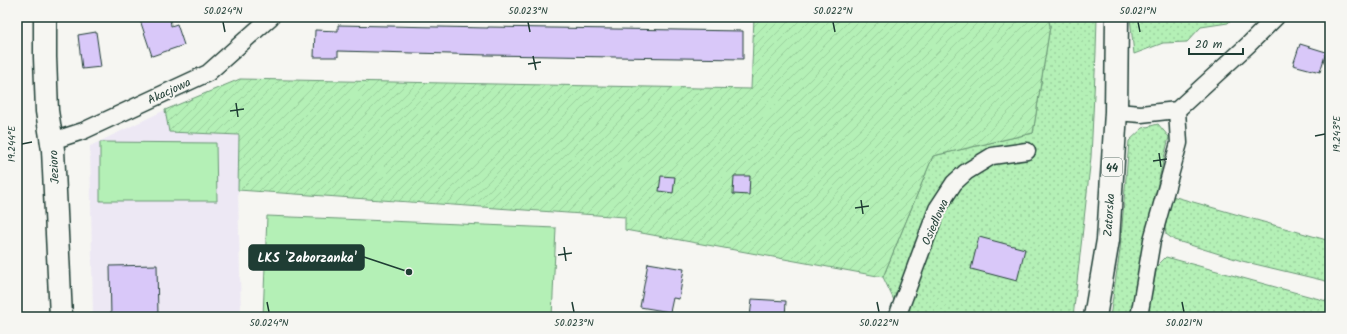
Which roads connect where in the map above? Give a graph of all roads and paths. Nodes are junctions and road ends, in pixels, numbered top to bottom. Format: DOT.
graph roads {
  1 [pos="45,17"];
  2 [pos="271,17"];
  3 [pos="1117,17"];
  4 [pos="1276,17"];
  5 [pos="1177,110"];
  6 [pos="1116,112"];
  7 [pos="52,141"];
  8 [pos="1027,150"];
  9 [pos="61,317"];
  10 [pos="897,317"];
  11 [pos="1095,317"];
  12 [pos="1139,317"];
  1 -- 7 [label="street, Jezioro"];
  2 -- 7 [label="street, Akacjowa"];
  3 -- 6 [label="street, Zatorska / 44"];
  4 -- 5 [label="street"];
  5 -- 6 [label="street"];
  5 -- 12 [label="street"];
  6 -- 11 [label="street, Zatorska / 44"];
  7 -- 9 [label="street, Jezioro"];
  8 -- 10 [label="street, Osiedlowa"];
}
